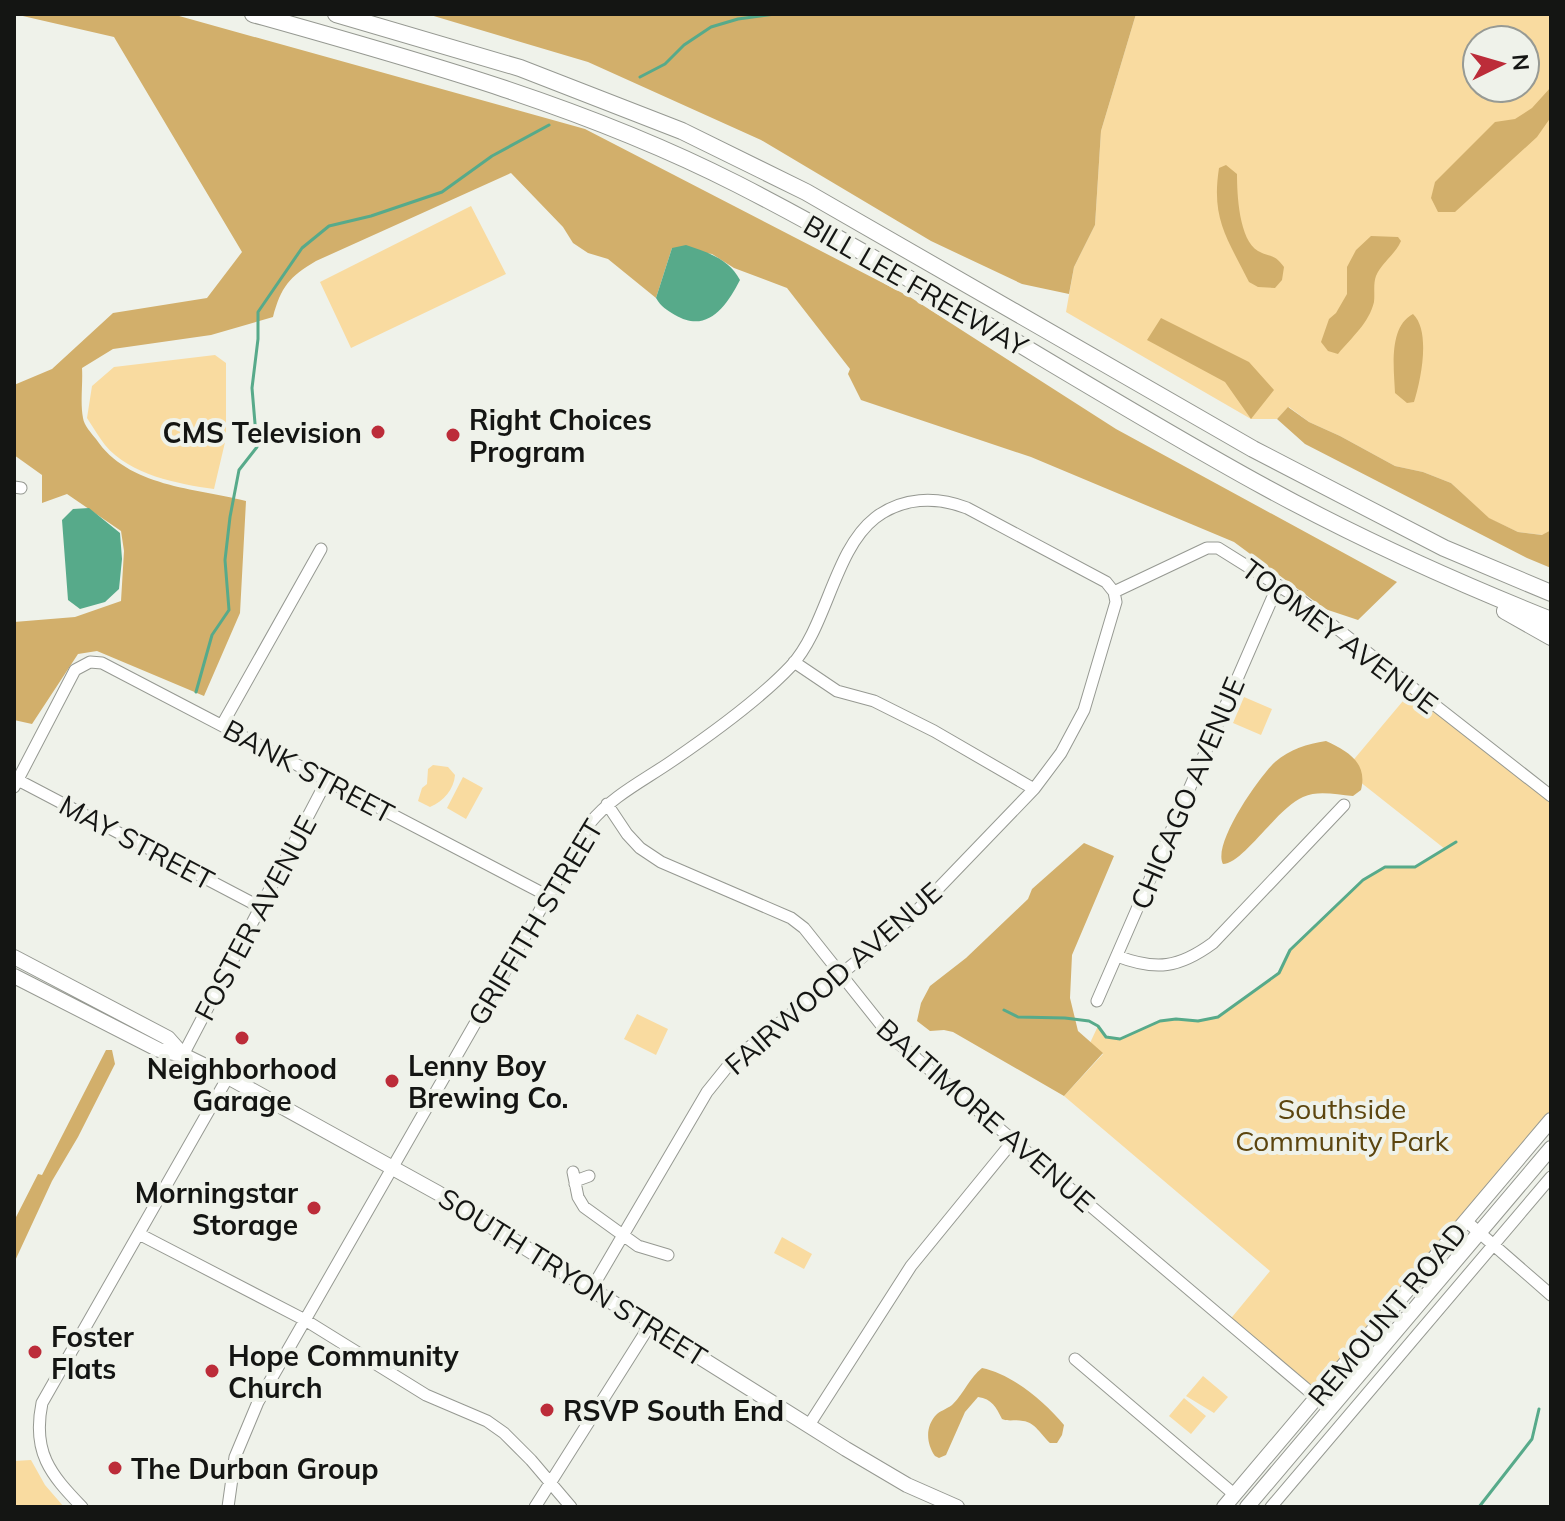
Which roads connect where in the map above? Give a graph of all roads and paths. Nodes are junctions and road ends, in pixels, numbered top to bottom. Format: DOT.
graph roads {
  1 [pos="253,14"];
  2 [pos="336,14"];
  3 [pos="1444,548"];
  4 [pos="321,549"];
  5 [pos="1438,572"];
  6 [pos="1551,583"];
  7 [pos="1278,585"];
  8 [pos="1114,592"];
  9 [pos="1551,593"];
  10 [pos="1551,620"];
  11 [pos="1551,637"];
  12 [pos="794,662"];
  13 [pos="222,725"];
  14 [pos="327,780"];
  15 [pos="15,782"];
  16 [pos="1034,789"];
  17 [pos="1551,796"];
  18 [pos="607,804"];
  19 [pos="1344,805"];
  20 [pos="548,896"];
  21 [pos="260,907"];
  22 [pos="1117,956"];
  23 [pos="14,957"];
  24 [pos="841,975"];
  25 [pos="14,976"];
  26 [pos="1097,1001"];
  27 [pos="183,1055"];
  28 [pos="228,1077"];
  29 [pos="1551,1120"];
  30 [pos="1013,1141"];
  31 [pos="1551,1148"];
  32 [pos="392,1168"];
  33 [pos="589,1176"];
  34 [pos="1551,1177"];
  35 [pos="1466,1221"];
  36 [pos="1479,1233"];
  37 [pos="139,1234"];
  38 [pos="624,1234"];
  39 [pos="1493,1245"];
  40 [pos="668,1255"];
  41 [pos="592,1288"];
  42 [pos="1551,1295"];
  43 [pos="305,1320"];
  44 [pos="650,1325"];
  45 [pos="1075,1359"];
  46 [pos="1316,1397"];
  47 [pos="1330,1409"];
  48 [pos="809,1425"];
  49 [pos="550,1482"];
  50 [pos="1235,1495"];
  51 [pos="82,1507"];
  52 [pos="228,1507"];
  53 [pos="535,1507"];
  54 [pos="571,1507"];
  55 [pos="957,1507"];
  56 [pos="1224,1507"];
  57 [pos="1247,1507"];
  58 [pos="1271,1507"];
  1 -- 5 [label="highway, BILL LEE FREEWAY"];
  2 -- 3 [label="highway, BILL LEE FREEWAY"];
  3 -- 6 [label="highway"];
  3 -- 9 [label="highway, BILL LEE FREEWAY"];
  4 -- 13 [label="street"];
  5 -- 10 [label="highway, BILL LEE FREEWAY"];
  5 -- 11 [label="highway"];
  7 -- 8 [label="street, TOOMEY AVENUE"];
  7 -- 17 [label="street, TOOMEY AVENUE"];
  7 -- 22 [label="street, CHICAGO AVENUE"];
  8 -- 12 [label="street, GRIFFITH STREET"];
  8 -- 16 [label="street, FAIRWOOD AVENUE"];
  12 -- 16 [label="street"];
  12 -- 18 [label="street, GRIFFITH STREET"];
  13 -- 14 [label="street, BANK STREET"];
  13 -- 15 [label="street, BANK STREET"];
  14 -- 20 [label="street, BANK STREET"];
  14 -- 21 [label="street, FOSTER AVENUE"];
  15 -- 21 [label="street, MAY STREET"];
  16 -- 24 [label="street, FAIRWOOD AVENUE"];
  18 -- 20 [label="street, GRIFFITH STREET"];
  18 -- 24 [label="street, BALTIMORE AVENUE"];
  19 -- 22 [label="street"];
  20 -- 32 [label="street, GRIFFITH STREET"];
  21 -- 27 [label="street, FOSTER AVENUE"];
  22 -- 26 [label="street, CHICAGO AVENUE"];
  23 -- 27 [label="main road, SOUTH TRYON STREET"];
  24 -- 30 [label="street, BALTIMORE AVENUE"];
  24 -- 38 [label="street, FAIRWOOD AVENUE"];
  25 -- 27 [label="main road, SOUTH TRYON STREET"];
  27 -- 28 [label="main road, SOUTH TRYON STREET"];
  28 -- 32 [label="main road, SOUTH TRYON STREET"];
  28 -- 37 [label="street"];
  29 -- 35 [label="main road, REMOUNT ROAD"];
  30 -- 46 [label="street, BALTIMORE AVENUE"];
  30 -- 48 [label="street"];
  31 -- 36 [label="main road, REMOUNT ROAD"];
  32 -- 41 [label="main road, SOUTH TRYON STREET"];
  32 -- 43 [label="street, GRIFFITH STREET"];
  33 -- 38 [label="street"];
  34 -- 39 [label="street"];
  35 -- 36 [label="street"];
  35 -- 46 [label="main road, REMOUNT ROAD"];
  36 -- 39 [label="street"];
  36 -- 47 [label="main road, REMOUNT ROAD"];
  37 -- 43 [label="street"];
  37 -- 51 [label="street"];
  38 -- 40 [label="street"];
  38 -- 41 [label="street, FAIRWOOD AVENUE"];
  39 -- 42 [label="street"];
  39 -- 58 [label="street"];
  41 -- 44 [label="main road, SOUTH TRYON STREET"];
  43 -- 49 [label="street"];
  43 -- 52 [label="street, GRIFFITH STREET"];
  44 -- 48 [label="main road, SOUTH TRYON STREET"];
  44 -- 49 [label="street"];
  45 -- 50 [label="street"];
  46 -- 47 [label="street, BALTIMORE AVENUE"];
  46 -- 50 [label="main road, REMOUNT ROAD"];
  47 -- 57 [label="main road, REMOUNT ROAD"];
  48 -- 55 [label="main road, SOUTH TRYON STREET"];
  49 -- 53 [label="street"];
  49 -- 54 [label="street"];
  50 -- 56 [label="main road, REMOUNT ROAD"];
}
